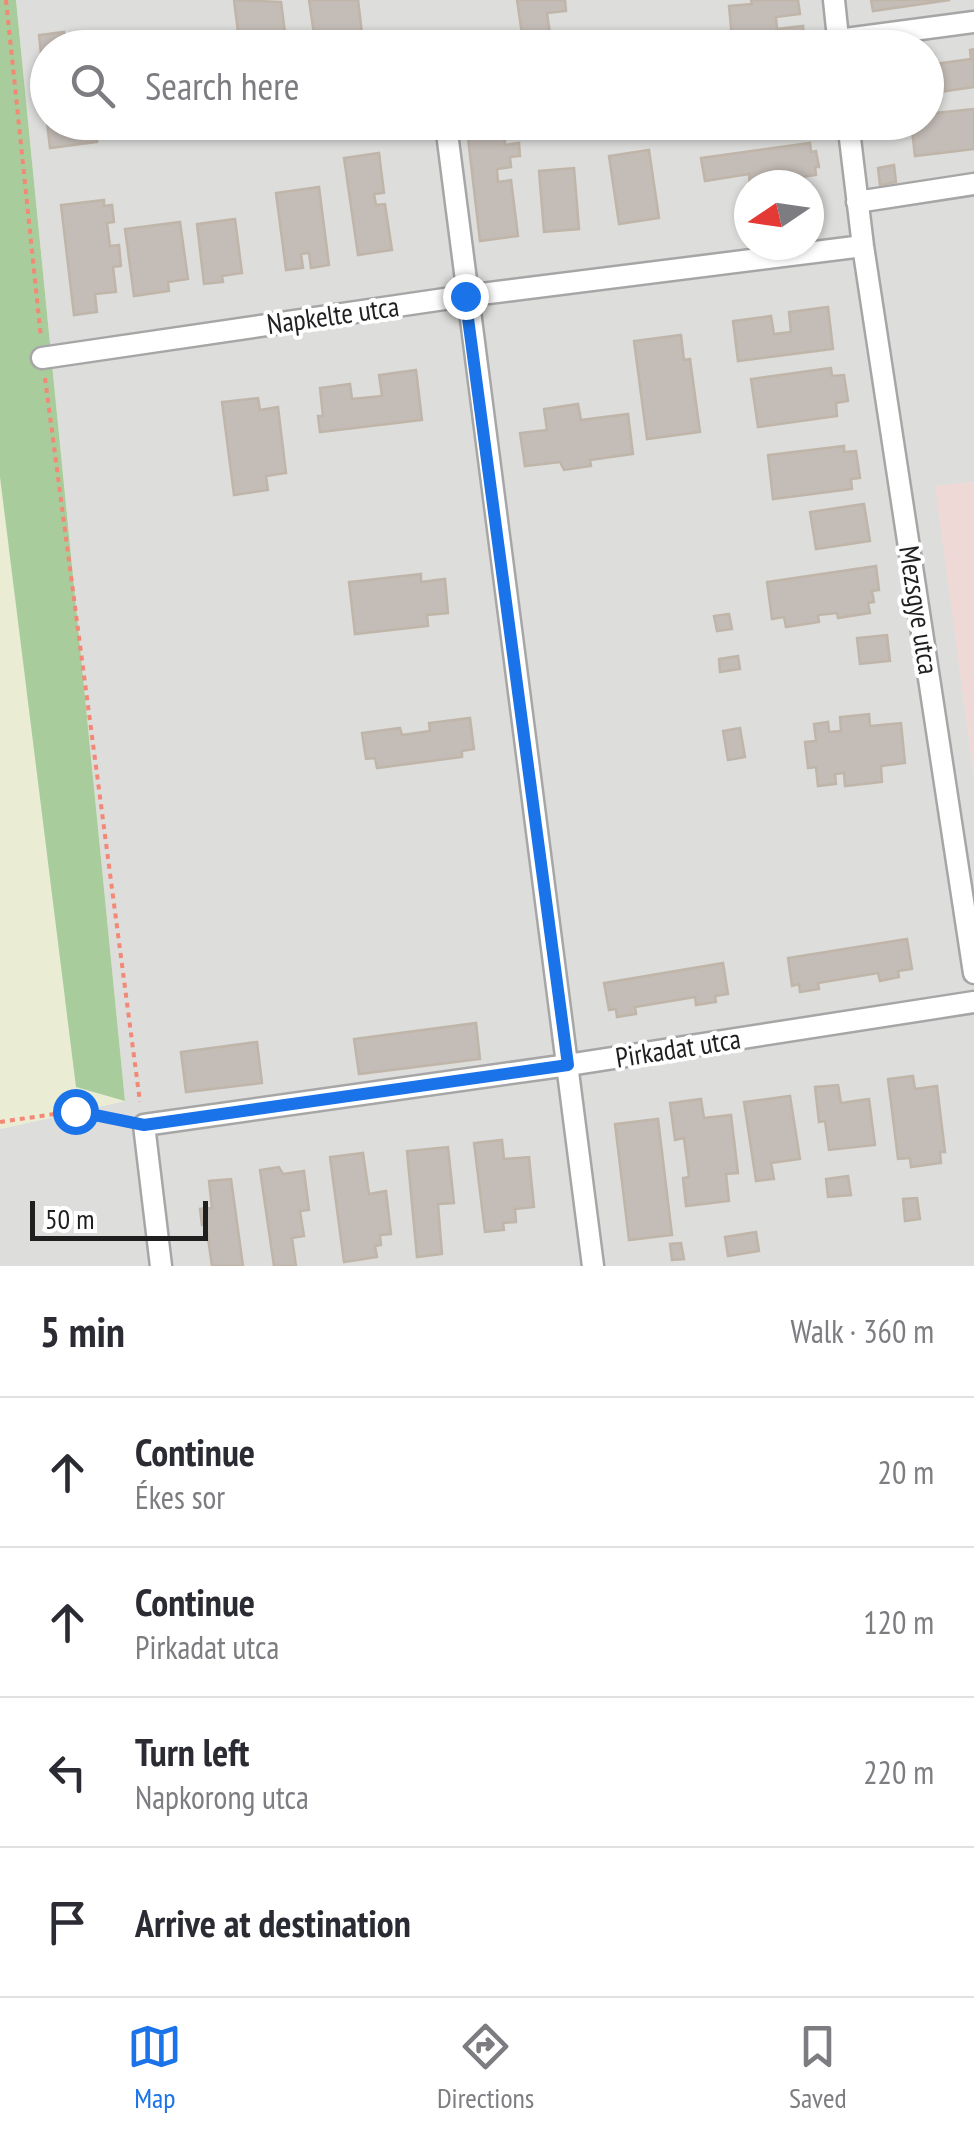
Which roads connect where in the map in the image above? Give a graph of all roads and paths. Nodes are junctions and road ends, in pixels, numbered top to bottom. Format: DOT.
graph roads {
  1 [pos="6,0"];
  2 [pos="834,0"];
  3 [pos="974,22"];
  4 [pos="837,30"];
  5 [pos="925,30"];
  6 [pos="448,140"];
  7 [pos="850,140"];
  8 [pos="974,184"];
  9 [pos="857,202"];
  10 [pos="863,246"];
  11 [pos="465,296"];
  12 [pos="42,358"];
  13 [pos="974,973"];
  14 [pos="974,1002"];
  15 [pos="568,1065"];
  16 [pos="0,1122"];
  17 [pos="144,1125"];
  18 [pos="161,1266"];
  19 [pos="592,1266"];
  1 -- 12 [label="path"];
  2 -- 4 [label="street"];
  3 -- 5 [label="street"];
  6 -- 11 [label="street"];
  7 -- 9 [label="street, Mezsgye utca"];
  8 -- 9 [label="street"];
  9 -- 10 [label="street, Mezsgye utca"];
  10 -- 11 [label="street, Napkelte utca"];
  10 -- 13 [label="street, Mezsgye utca"];
  11 -- 12 [label="street, Napkelte utca"];
  11 -- 15 [label="street"];
  12 -- 17 [label="path"];
  14 -- 15 [label="street, Pirkadat utca"];
  15 -- 17 [label="street, Pirkadat utca"];
  15 -- 19 [label="street"];
  16 -- 17 [label="path"];
  17 -- 18 [label="street"];
}
